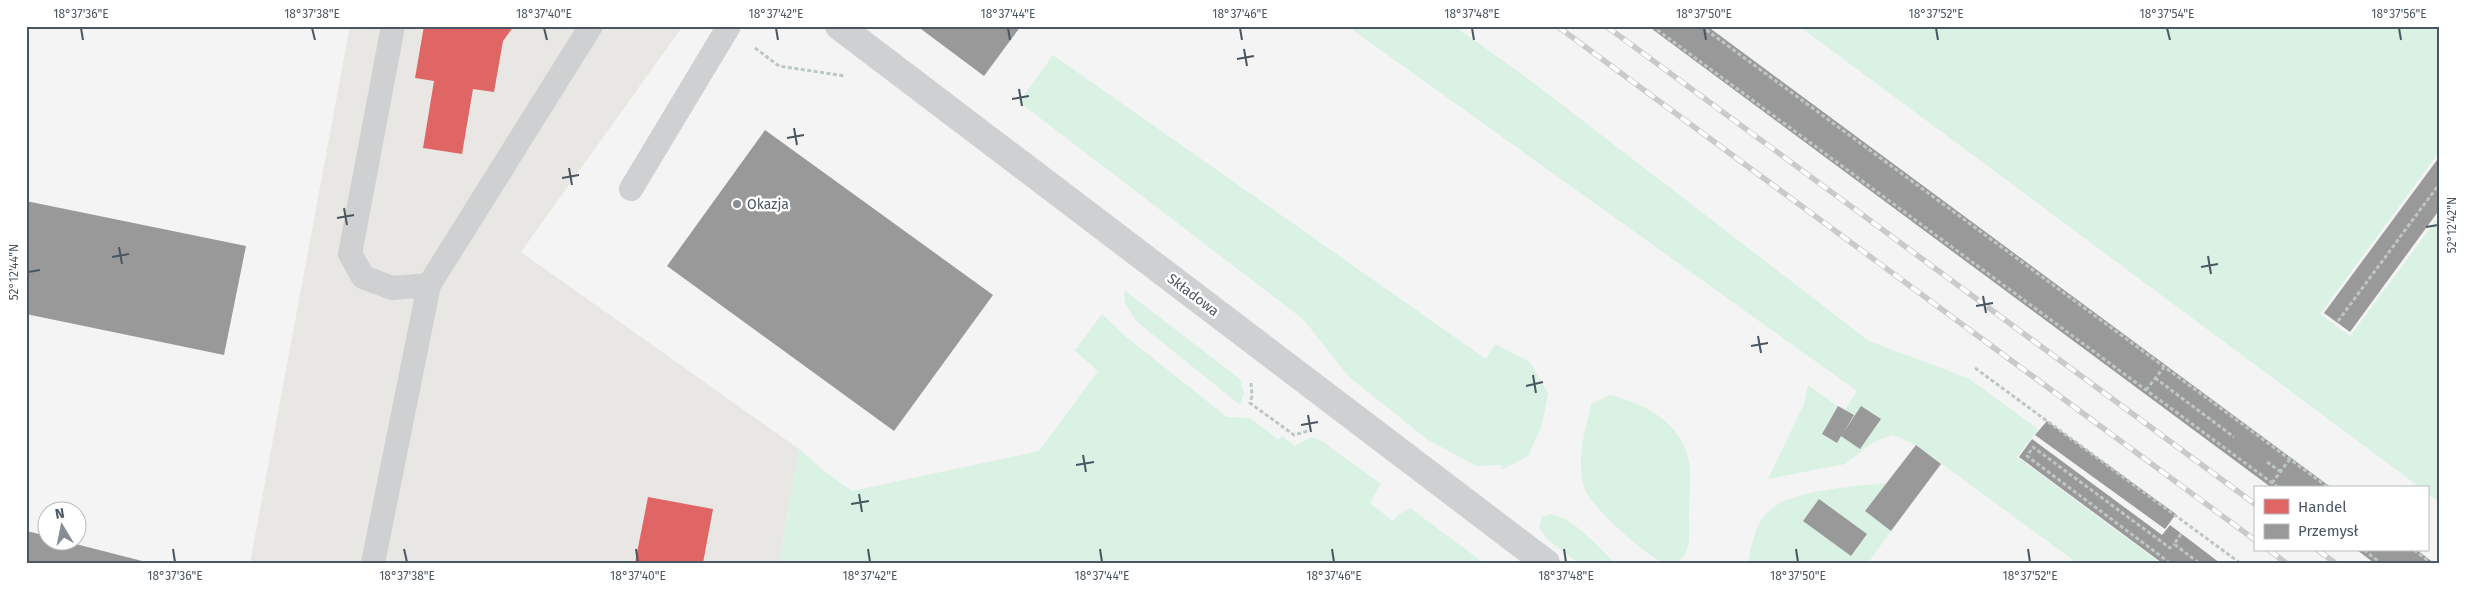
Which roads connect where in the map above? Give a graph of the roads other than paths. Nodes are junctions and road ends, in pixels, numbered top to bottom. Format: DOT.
graph roads {
  1 [pos="393,26"];
  2 [pos="591,26"];
  3 [pos="728,26"];
  4 [pos="839,26"];
  5 [pos="631,189"];
  6 [pos="429,285"];
  7 [pos="373,563"];
  8 [pos="1546,563"];
  1 -- 6 [label="lane"];
  2 -- 6 [label="lane"];
  3 -- 5 [label="lane"];
  4 -- 8 [label="street, Składowa"];
  6 -- 7 [label="lane"];
}
